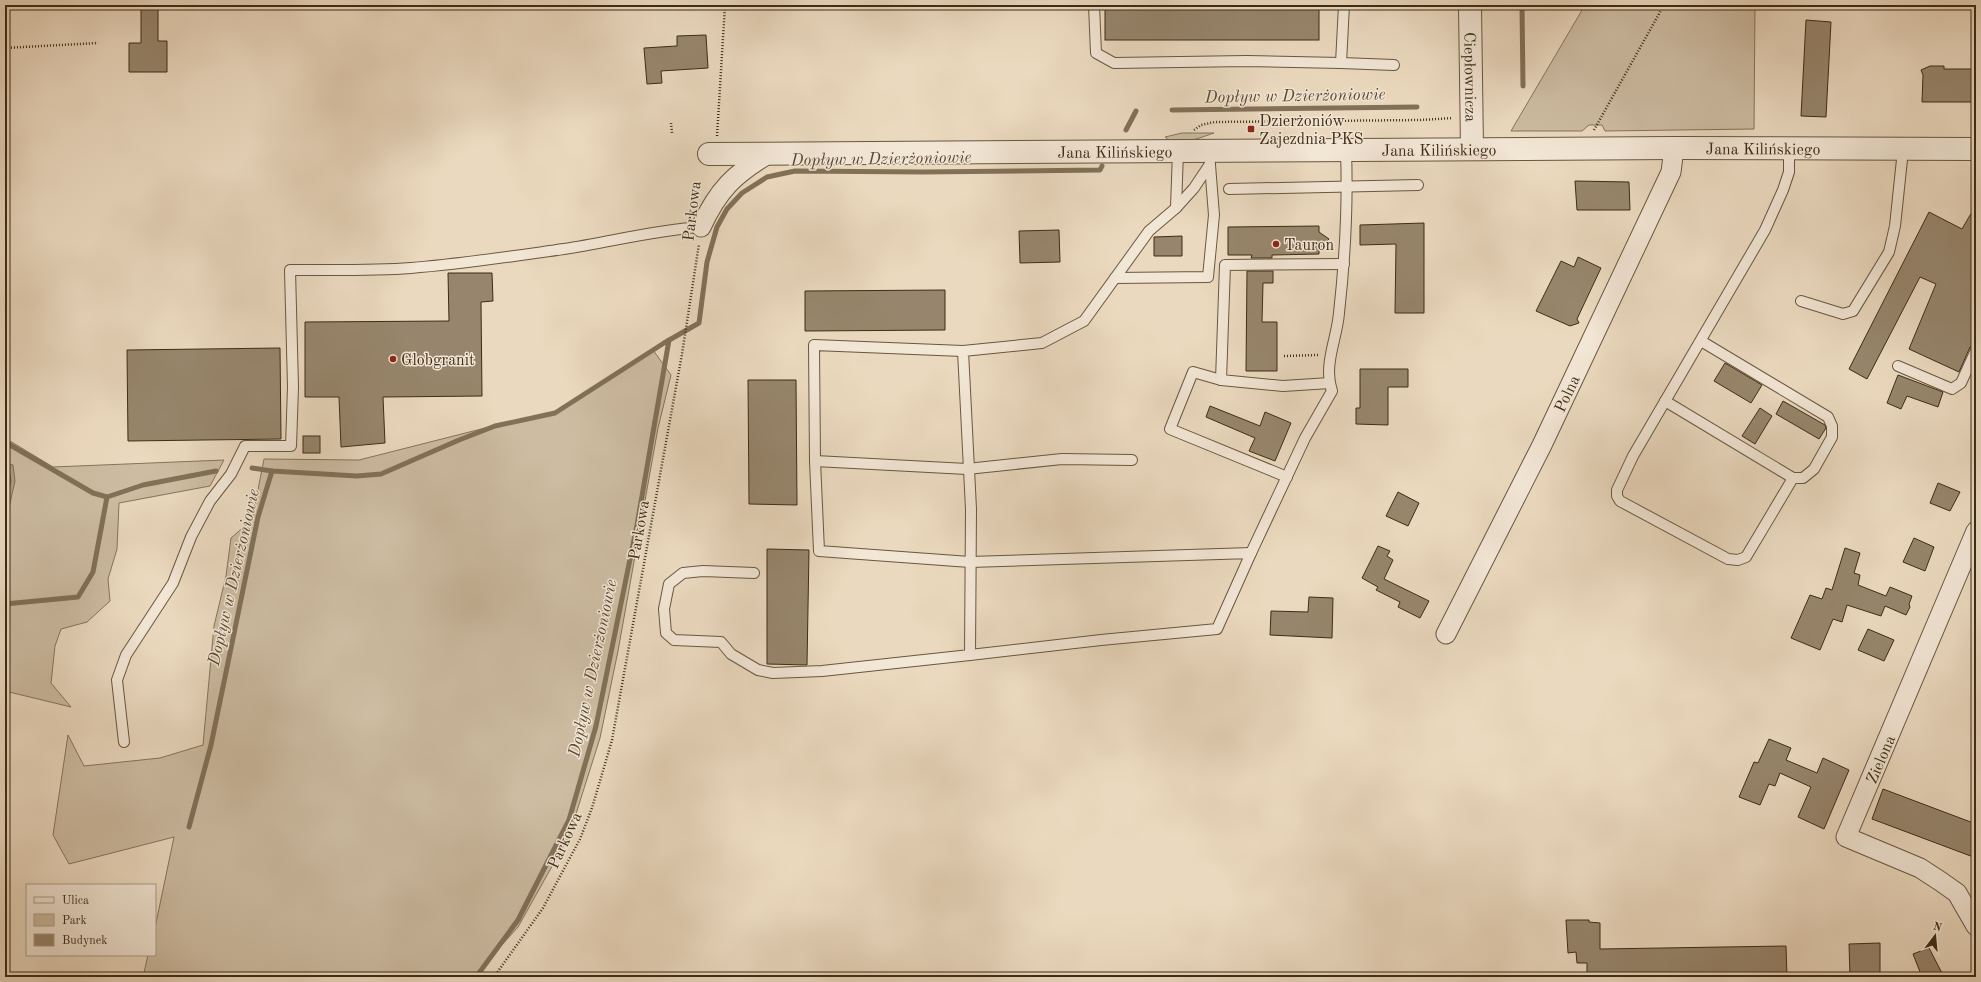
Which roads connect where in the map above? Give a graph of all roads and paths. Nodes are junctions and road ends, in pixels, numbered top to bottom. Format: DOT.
graph roads {
  1 [pos="725,5"];
  2 [pos="1094,5"];
  3 [pos="1344,5"];
  4 [pos="1470,5"];
  5 [pos="1664,5"];
  6 [pos="98,43"];
  7 [pos="5,48"];
  8 [pos="1341,63"];
  9 [pos="1394,65"];
  10 [pos="1453,118"];
  11 [pos="671,123"];
  12 [pos="1194,130"];
  13 [pos="672,133"];
  14 [pos="1586,148"];
  15 [pos="1674,148"];
  16 [pos="1472,149"];
  17 [pos="1788,149"];
  18 [pos="1976,149"];
  19 [pos="1903,150"];
  20 [pos="1178,151"];
  21 [pos="1346,151"];
  22 [pos="770,153"];
  23 [pos="713,154"];
  24 [pos="1211,158"];
  25 [pos="1418,184"];
  26 [pos="1347,187"];
  27 [pos="1229,189"];
  28 [pos="1176,208"];
  29 [pos="701,227"];
  30 [pos="1344,264"];
  31 [pos="1115,278"];
  32 [pos="1801,301"];
  33 [pos="1701,341"];
  34 [pos="1319,348"];
  35 [pos="1976,350"];
  36 [pos="963,351"];
  37 [pos="1284,356"];
  38 [pos="1898,366"];
  39 [pos="1221,380"];
  40 [pos="1330,383"];
  41 [pos="1665,401"];
  42 [pos="1132,460"];
  43 [pos="815,461"];
  44 [pos="968,470"];
  45 [pos="1287,477"];
  46 [pos="1793,478"];
  47 [pos="1976,531"];
  48 [pos="1251,553"];
  49 [pos="970,562"];
  50 [pos="754,573"];
  51 [pos="1446,634"];
  52 [pos="970,655"];
  53 [pos="124,742"];
  54 [pos="1976,926"];
  55 [pos="494,977"];
  1 -- 23 [label="path"];
  2 -- 8 [label="lane"];
  3 -- 8 [label="lane"];
  4 -- 16 [label="street, Ciepłownicza"];
  5 -- 14 [label="path"];
  6 -- 7 [label="path"];
  8 -- 9 [label="lane"];
  10 -- 12 [label="path"];
  11 -- 13 [label="path"];
  14 -- 15 [label="street, Jana Kilińskiego"];
  14 -- 16 [label="street, Jana Kilińskiego"];
  15 -- 17 [label="street, Jana Kilińskiego"];
  15 -- 51 [label="street, Polna"];
  16 -- 21 [label="street, Jana Kilińskiego"];
  17 -- 19 [label="street, Jana Kilińskiego"];
  17 -- 33 [label="lane"];
  18 -- 19 [label="street, Jana Kilińskiego"];
  19 -- 32 [label="lane"];
  20 -- 22 [label="street, Jana Kilińskiego"];
  20 -- 24 [label="street, Jana Kilińskiego"];
  20 -- 28 [label="lane"];
  21 -- 24 [label="street, Jana Kilińskiego"];
  21 -- 26 [label="lane"];
  22 -- 23 [label="street, Jana Kilińskiego"];
  22 -- 29 [label="street"];
  24 -- 28 [label="lane"];
  24 -- 31 [label="lane"];
  25 -- 26 [label="lane"];
  26 -- 27 [label="lane"];
  26 -- 30 [label="lane"];
  28 -- 31 [label="lane"];
  29 -- 53 [label="lane"];
  29 -- 55 [label="path, Parkowa"];
  30 -- 39 [label="lane"];
  30 -- 40 [label="lane"];
  31 -- 36 [label="lane"];
  33 -- 41 [label="lane"];
  33 -- 46 [label="lane"];
  34 -- 37 [label="path"];
  35 -- 38 [label="lane"];
  36 -- 43 [label="lane"];
  36 -- 44 [label="lane"];
  39 -- 40 [label="lane"];
  39 -- 45 [label="lane"];
  40 -- 45 [label="lane"];
  41 -- 46 [label="lane"];
  41 -- 46 [label="lane"];
  42 -- 44 [label="lane"];
  43 -- 44 [label="lane"];
  43 -- 49 [label="lane"];
  44 -- 49 [label="lane"];
  45 -- 48 [label="lane"];
  47 -- 54 [label="street, Zielona"];
  48 -- 49 [label="lane"];
  48 -- 52 [label="lane"];
  49 -- 52 [label="lane"];
  50 -- 52 [label="lane"];
}
